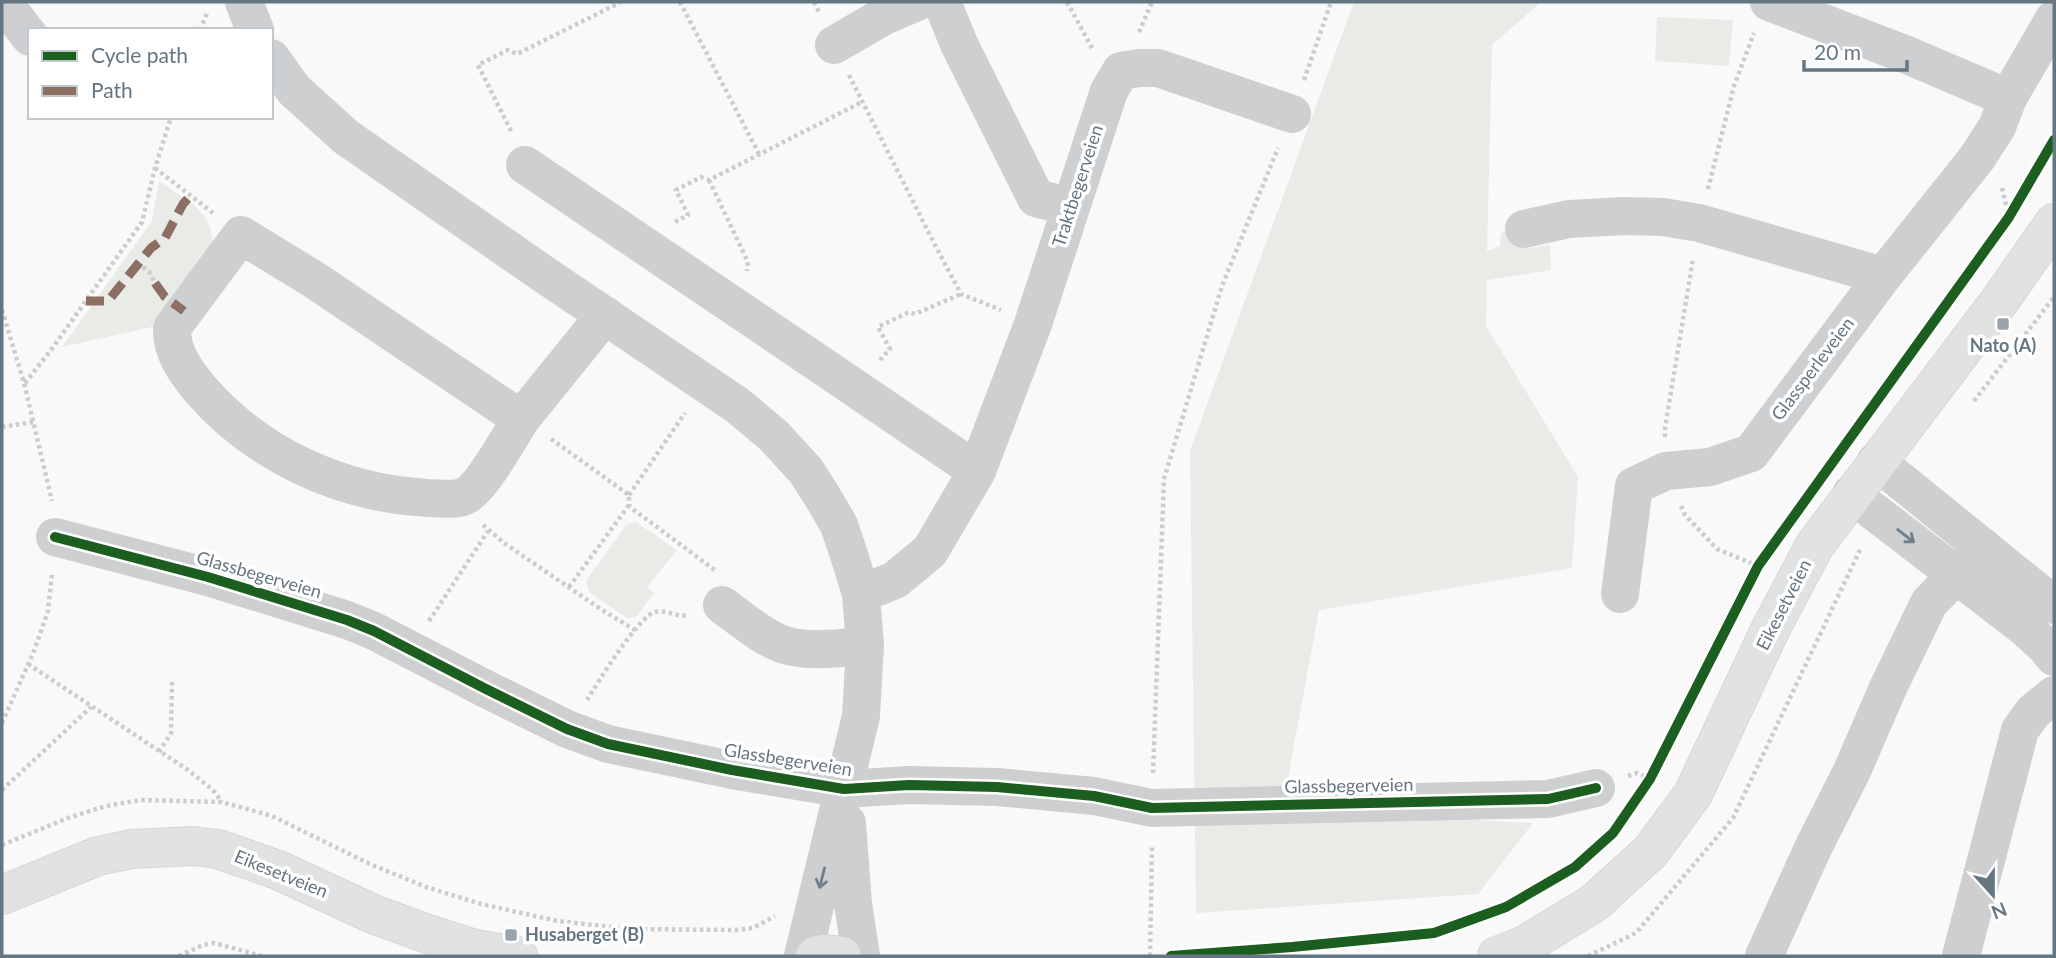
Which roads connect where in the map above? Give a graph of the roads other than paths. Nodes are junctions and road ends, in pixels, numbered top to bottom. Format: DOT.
graph roads {
  1 [pos="3,2"];
  2 [pos="244,2"];
  3 [pos="917,2"];
  4 [pos="942,2"];
  5 [pos="1763,12"];
  6 [pos="2054,19"];
  7 [pos="253,28"];
  8 [pos="28,34"];
  9 [pos="834,45"];
  10 [pos="273,61"];
  11 [pos="2008,98"];
  12 [pos="1292,114"];
  13 [pos="520,152"];
  14 [pos="1071,207"];
  15 [pos="1524,229"];
  16 [pos="2053,229"];
  17 [pos="1883,276"];
  18 [pos="605,315"];
  19 [pos="521,419"];
  20 [pos="1877,461"];
  21 [pos="977,471"];
  22 [pos="1852,494"];
  23 [pos="55,537"];
  24 [pos="1983,547"];
  25 [pos="1956,574"];
  26 [pos="861,594"];
  27 [pos="1620,594"];
  28 [pos="2054,605"];
  29 [pos="722,606"];
  30 [pos="865,646"];
  31 [pos="2054,657"];
  32 [pos="2054,695"];
  33 [pos="1596,788"];
  34 [pos="844,789"];
  35 [pos="2,895"];
  36 [pos="518,956"];
  37 [pos="803,956"];
  38 [pos="815,956"];
  39 [pos="842,956"];
  40 [pos="860,956"];
  41 [pos="1497,956"];
  42 [pos="1764,956"];
  43 [pos="1961,956"];
  1 -- 8 [label="street"];
  2 -- 7 [label="street"];
  3 -- 9 [label="street"];
  4 -- 14 [label="street"];
  5 -- 11 [label="street"];
  6 -- 11 [label="street, Glassperleveien"];
  10 -- 18 [label="street, Glassbegerveien"];
  11 -- 17 [label="street, Glassperleveien"];
  12 -- 14 [label="street, Traktbegerveien"];
  13 -- 21 [label="street"];
  14 -- 21 [label="street, Traktbegerveien"];
  15 -- 17 [label="street"];
  16 -- 20 [label="main road, Eikesetveien"];
  17 -- 27 [label="street, Glassperleveien"];
  18 -- 19 [label="street"];
  18 -- 26 [label="street, Glassbegerveien"];
  19 -- 19 [label="street"];
  20 -- 22 [label="main road, Eikesetveien"];
  20 -- 24 [label="street"];
  21 -- 26 [label="street, Traktbegerveien"];
  22 -- 25 [label="street, one-way"];
  22 -- 41 [label="main road, Eikesetveien"];
  23 -- 34 [label="street, Glassbegerveien"];
  24 -- 25 [label="street"];
  24 -- 28 [label="street"];
  25 -- 31 [label="street"];
  25 -- 42 [label="street"];
  26 -- 30 [label="street, Glassbegerveien"];
  29 -- 30 [label="street"];
  30 -- 34 [label="street, Glassbegerveien"];
  32 -- 43 [label="street"];
  33 -- 34 [label="street, Glassbegerveien"];
  34 -- 37 [label="street, Glassbegerveien, one-way"];
  34 -- 40 [label="street, Glassbegerveien"];
  35 -- 36 [label="main road, Eikesetveien"];
  38 -- 39 [label="main road"];
}
